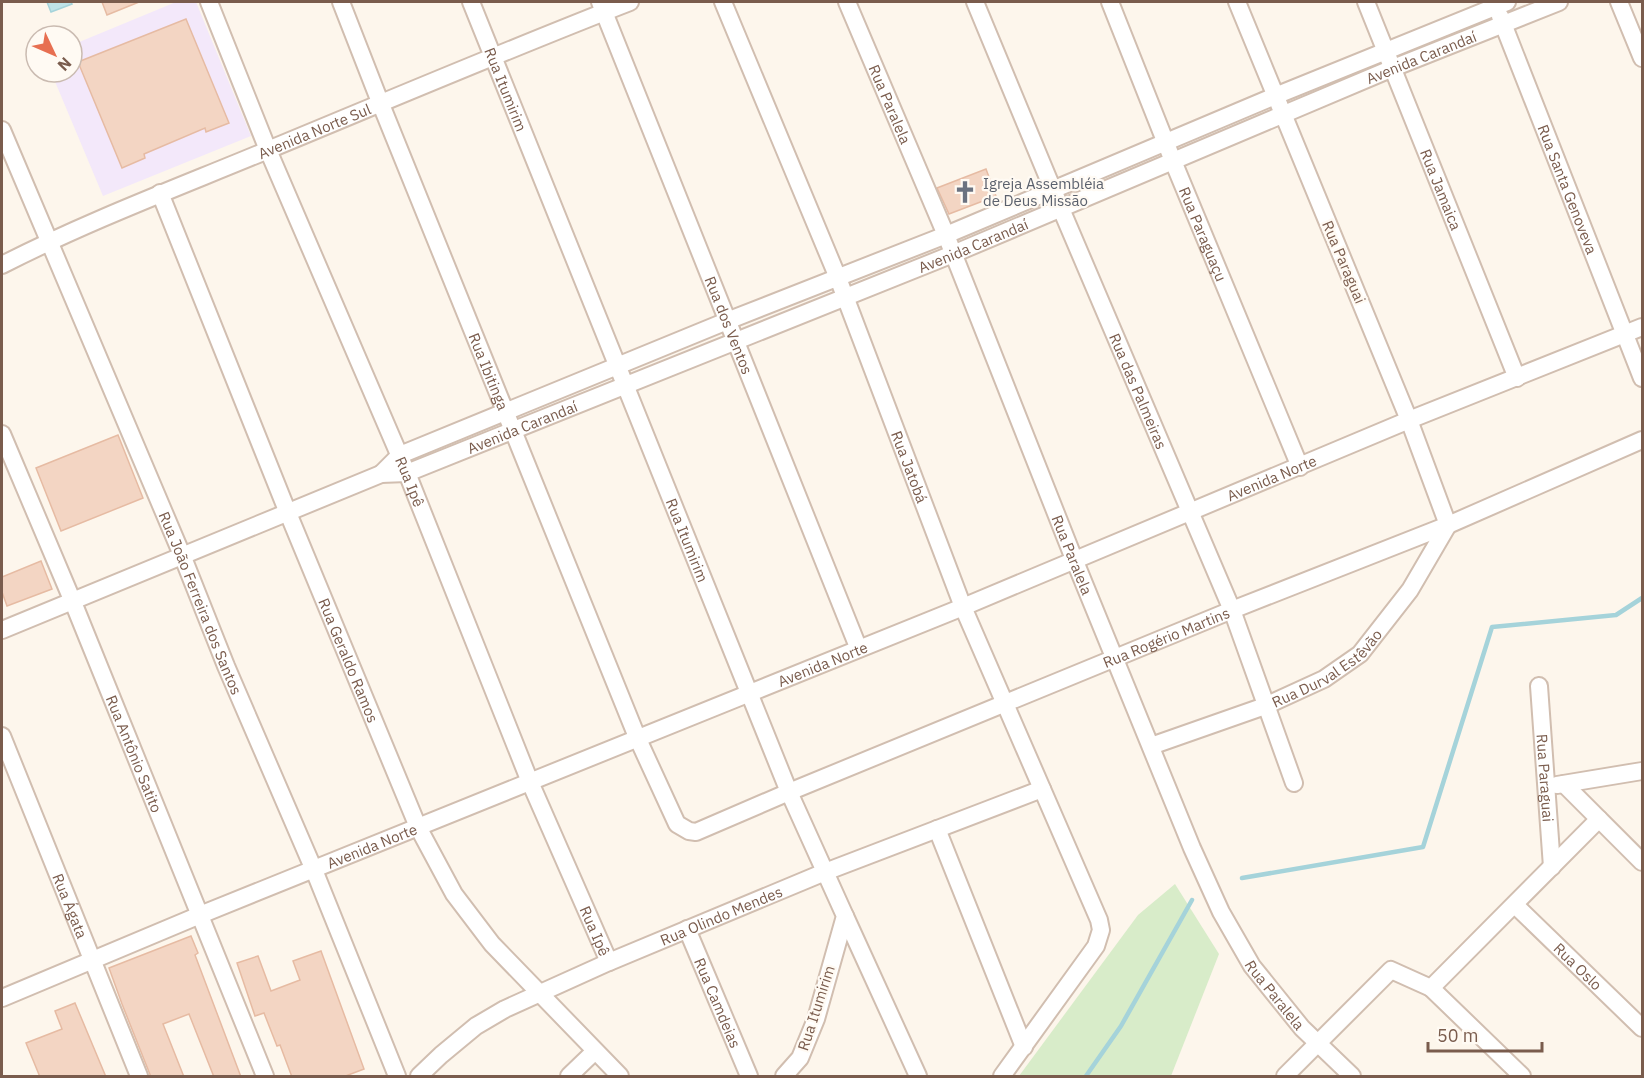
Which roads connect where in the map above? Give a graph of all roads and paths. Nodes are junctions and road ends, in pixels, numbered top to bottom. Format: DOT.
graph roads {
  1 [pos="209,2"];
  2 [pos="341,2"];
  3 [pos="471,2"];
  4 [pos="630,2"];
  5 [pos="723,2"];
  6 [pos="847,2"];
  7 [pos="975,2"];
  8 [pos="1110,2"];
  9 [pos="1237,2"];
  10 [pos="1366,2"];
  11 [pos="1559,2"];
  12 [pos="1619,2"];
  13 [pos="1499,3"];
  14 [pos="602,6"];
  15 [pos="1503,24"];
  16 [pos="1387,51"];
  17 [pos="494,57"];
  18 [pos="1642,58"];
  19 [pos="1393,68"];
  20 [pos="1275,96"];
  21 [pos="380,102"];
  22 [pos="1282,115"];
  23 [pos="2,130"];
  24 [pos="1166,142"];
  25 [pos="268,150"];
  26 [pos="1173,160"];
  27 [pos="1053,190"];
  28 [pos="160,193"];
  29 [pos="1061,208"];
  30 [pos="946,235"];
  31 [pos="47,242"];
  32 [pos="953,254"];
  33 [pos="2,265"];
  34 [pos="838,278"];
  35 [pos="845,297"];
  36 [pos="727,321"];
  37 [pos="1642,327"];
  38 [pos="1624,334"];
  39 [pos="735,340"];
  40 [pos="617,366"];
  41 [pos="1516,378"];
  42 [pos="1642,378"];
  43 [pos="626,386"];
  44 [pos="506,413"];
  45 [pos="1409,420"];
  46 [pos="513,431"];
  47 [pos="2,434"];
  48 [pos="1642,440"];
  49 [pos="400,456"];
  50 [pos="1300,467"];
  51 [pos="407,472"];
  52 [pos="381,474"];
  53 [pos="1191,512"];
  54 [pos="288,513"];
  55 [pos="1448,525"];
  56 [pos="182,555"];
  57 [pos="1074,559"];
  58 [pos="73,602"];
  59 [pos="963,606"];
  60 [pos="1232,610"];
  61 [pos="2,630"];
  62 [pos="858,647"];
  63 [pos="1115,659"];
  64 [pos="1539,686"];
  65 [pos="749,692"];
  66 [pos="1006,704"];
  67 [pos="1265,706"];
  68 [pos="2,736"];
  69 [pos="637,737"];
  70 [pos="1151,746"];
  71 [pos="1642,771"];
  72 [pos="530,782"];
  73 [pos="1294,783"];
  74 [pos="1555,785"];
  75 [pos="1042,789"];
  76 [pos="789,792"];
  77 [pos="1599,819"];
  78 [pos="418,827"];
  79 [pos="937,829"];
  80 [pos="689,831"];
  81 [pos="1642,862"];
  82 [pos="1552,867"];
  83 [pos="314,870"];
  84 [pos="825,872"];
  85 [pos="1515,905"];
  86 [pos="200,915"];
  87 [pos="845,916"];
  88 [pos="687,929"];
  89 [pos="91,960"];
  90 [pos="609,962"];
  91 [pos="1431,988"];
  92 [pos="540,994"];
  93 [pos="2,998"];
  94 [pos="1642,1028"];
  95 [pos="1317,1044"];
  96 [pos="1024,1047"];
  97 [pos="595,1051"];
  98 [pos="139,1077"];
  99 [pos="265,1077"];
  100 [pos="397,1077"];
  101 [pos="419,1077"];
  102 [pos="569,1077"];
  103 [pos="620,1077"];
  104 [pos="749,1077"];
  105 [pos="784,1077"];
  106 [pos="918,1077"];
  107 [pos="1002,1077"];
  108 [pos="1285,1077"];
  109 [pos="1352,1077"];
  110 [pos="1522,1077"];
  1 -- 25 [label="street, Rua Ipê"];
  2 -- 21 [label="street, Rua Ibitinga"];
  3 -- 17 [label="street, Rua Itumirim"];
  4 -- 14 [label="street, Avenida Norte Sul"];
  5 -- 34 [label="street, Rua Jatobá"];
  6 -- 30 [label="street, Rua Paralela"];
  7 -- 27 [label="street, Rua das Palmeiras"];
  8 -- 24 [label="street, Rua Paraguaçu"];
  9 -- 20 [label="street, Rua Paraguai"];
  10 -- 16 [label="street, Rua Jamaica"];
  11 -- 15 [label="street, Avenida Carandaí"];
  12 -- 18 [label="street"];
  13 -- 15 [label="street, Rua Santa Genoveva"];
  13 -- 16 [label="street, Avenida Carandaí"];
  14 -- 17 [label="street, Avenida Norte Sul"];
  14 -- 36 [label="street, Rua dos Ventos"];
  15 -- 19 [label="street, Avenida Carandaí"];
  15 -- 38 [label="street, Rua Santa Genoveva"];
  16 -- 19 [label="street, Rua Jamaica"];
  16 -- 20 [label="street, Avenida Carandaí"];
  17 -- 21 [label="street, Avenida Norte Sul"];
  17 -- 40 [label="street, Rua Itumirim"];
  19 -- 22 [label="street, Avenida Carandaí"];
  19 -- 41 [label="street, Rua Jamaica"];
  20 -- 22 [label="street, Rua Paraguai"];
  20 -- 24 [label="street, Avenida Carandaí"];
  21 -- 25 [label="street, Avenida Norte Sul"];
  21 -- 44 [label="street, Rua Ibitinga"];
  22 -- 26 [label="street, Avenida Carandaí"];
  22 -- 45 [label="street, Rua Paraguai"];
  23 -- 31 [label="street, Rua João Ferreira dos Santos"];
  24 -- 26 [label="street, Rua Paraguaçu"];
  24 -- 27 [label="street, Avenida Carandaí"];
  25 -- 28 [label="street, Avenida Norte Sul"];
  25 -- 49 [label="street, Rua Ipê"];
  26 -- 29 [label="street, Avenida Carandaí"];
  26 -- 50 [label="street, Rua Paraguaçu"];
  27 -- 29 [label="street, Rua das Palmeiras"];
  27 -- 30 [label="street, Avenida Carandaí"];
  28 -- 31 [label="street, Avenida Norte Sul"];
  28 -- 54 [label="street, Rua Geraldo Ramos"];
  29 -- 32 [label="street, Avenida Carandaí"];
  29 -- 53 [label="street, Rua das Palmeiras"];
  30 -- 32 [label="street, Rua Paralela"];
  30 -- 34 [label="street, Avenida Carandaí"];
  31 -- 33 [label="street, Avenida Norte Sul"];
  31 -- 56 [label="street, Rua João Ferreira dos Santos"];
  32 -- 35 [label="street, Avenida Carandaí"];
  32 -- 57 [label="street, Rua Paralela"];
  34 -- 35 [label="street, Rua Jatobá"];
  34 -- 36 [label="street, Avenida Carandaí"];
  35 -- 39 [label="street, Avenida Carandaí"];
  35 -- 59 [label="street, Rua Jatobá"];
  36 -- 39 [label="street, Rua dos Ventos"];
  36 -- 40 [label="street, Avenida Carandaí"];
  37 -- 38 [label="street, Avenida Norte"];
  38 -- 41 [label="street, Avenida Norte"];
  38 -- 42 [label="street, Rua Santa Genoveva"];
  39 -- 43 [label="street, Avenida Carandaí"];
  39 -- 62 [label="street, Rua dos Ventos"];
  40 -- 43 [label="street, Rua Itumirim"];
  40 -- 44 [label="street, Avenida Carandaí"];
  41 -- 45 [label="street, Avenida Norte"];
  43 -- 46 [label="street, Avenida Carandaí"];
  43 -- 65 [label="street, Rua Itumirim"];
  44 -- 46 [label="street, Rua Ibitinga"];
  44 -- 49 [label="street, Avenida Carandaí"];
  45 -- 50 [label="street, Avenida Norte"];
  45 -- 55 [label="street, Rua Paraguai"];
  46 -- 51 [label="street, Avenida Carandaí"];
  46 -- 69 [label="street, Rua Ibitinga"];
  47 -- 58 [label="street, Rua Antônio Satito"];
  48 -- 55 [label="street, Rua Rogério Martins"];
  49 -- 51 [label="street, Rua Ipê"];
  49 -- 52 [label="street, Avenida Carandaí"];
  50 -- 53 [label="street, Avenida Norte"];
  51 -- 52 [label="street, Avenida Carandaí"];
  51 -- 72 [label="street, Rua Ipê"];
  52 -- 54 [label="street, Avenida Carandaí"];
  53 -- 57 [label="street, Avenida Norte"];
  53 -- 60 [label="street, Rua das Palmeiras"];
  54 -- 56 [label="street, Avenida Carandaí"];
  54 -- 78 [label="street, Rua Geraldo Ramos"];
  55 -- 60 [label="street, Rua Rogério Martins"];
  55 -- 67 [label="street, Rua Durval Estêvão"];
  56 -- 58 [label="street, Avenida Carandaí"];
  56 -- 83 [label="street, Rua João Ferreira dos Santos"];
  57 -- 59 [label="street, Avenida Norte"];
  57 -- 63 [label="street, Rua Paralela"];
  58 -- 61 [label="street, Avenida Carandaí"];
  58 -- 86 [label="street, Rua Antônio Satito"];
  59 -- 62 [label="street, Avenida Norte"];
  59 -- 66 [label="street, Rua Jatobá"];
  60 -- 63 [label="street, Rua Rogério Martins"];
  60 -- 67 [label="street, Rua das Palmeiras"];
  62 -- 65 [label="street, Avenida Norte"];
  63 -- 66 [label="street, Rua Rogério Martins"];
  63 -- 70 [label="street, Rua Paralela"];
  64 -- 74 [label="street, Rua Paraguai"];
  65 -- 69 [label="street, Avenida Norte"];
  65 -- 76 [label="street, Rua Itumirim"];
  66 -- 75 [label="street, Rua Jatobá"];
  66 -- 76 [label="street, Rua Rogério Martins"];
  67 -- 70 [label="street, Rua Durval Estêvão"];
  67 -- 73 [label="street, Rua das Palmeiras"];
  68 -- 89 [label="street, Rua Ágata"];
  69 -- 72 [label="street, Avenida Norte"];
  69 -- 80 [label="street, Rua Ibitinga"];
  70 -- 95 [label="street, Rua Paralela"];
  71 -- 74 [label="street"];
  72 -- 78 [label="street, Avenida Norte"];
  72 -- 90 [label="street, Rua Ipê"];
  74 -- 77 [label="street, Rua Paraguai"];
  74 -- 82 [label="street, Rua Paraguai"];
  75 -- 79 [label="street, Rua Olindo Mendes"];
  75 -- 96 [label="street, Rua Jatobá"];
  76 -- 80 [label="street, Rua Rogério Martins"];
  76 -- 84 [label="street, Rua Itumirim"];
  77 -- 81 [label="street, Rua Paraguai"];
  77 -- 82 [label="street"];
  78 -- 83 [label="street, Avenida Norte"];
  78 -- 92 [label="street, Rua Geraldo Ramos"];
  79 -- 84 [label="street, Rua Olindo Mendes"];
  79 -- 96 [label="street"];
  82 -- 85 [label="street"];
  83 -- 86 [label="street, Avenida Norte"];
  83 -- 100 [label="street, Rua João Ferreira dos Santos"];
  84 -- 87 [label="street, Rua Itumirim"];
  84 -- 88 [label="street, Rua Olindo Mendes"];
  85 -- 91 [label="street"];
  85 -- 94 [label="street, Rua Oslo"];
  86 -- 89 [label="street, Avenida Norte"];
  86 -- 99 [label="street, Rua Antônio Satito"];
  87 -- 105 [label="street, Rua Itumirim"];
  87 -- 106 [label="street"];
  88 -- 90 [label="street, Rua Olindo Mendes"];
  88 -- 104 [label="street, Rua Camdeias"];
  89 -- 93 [label="street, Avenida Norte"];
  89 -- 98 [label="street, Rua Ágata"];
  90 -- 92 [label="street, Rua Olindo Mendes"];
  91 -- 95 [label="street"];
  91 -- 110 [label="street"];
  92 -- 97 [label="street, Rua Geraldo Ramos"];
  92 -- 101 [label="street, Rua Olindo Mendes"];
  95 -- 108 [label="street"];
  95 -- 109 [label="street, Rua Paralela"];
  96 -- 107 [label="street"];
  97 -- 102 [label="street"];
  97 -- 103 [label="street, Rua Geraldo Ramos"];
}
